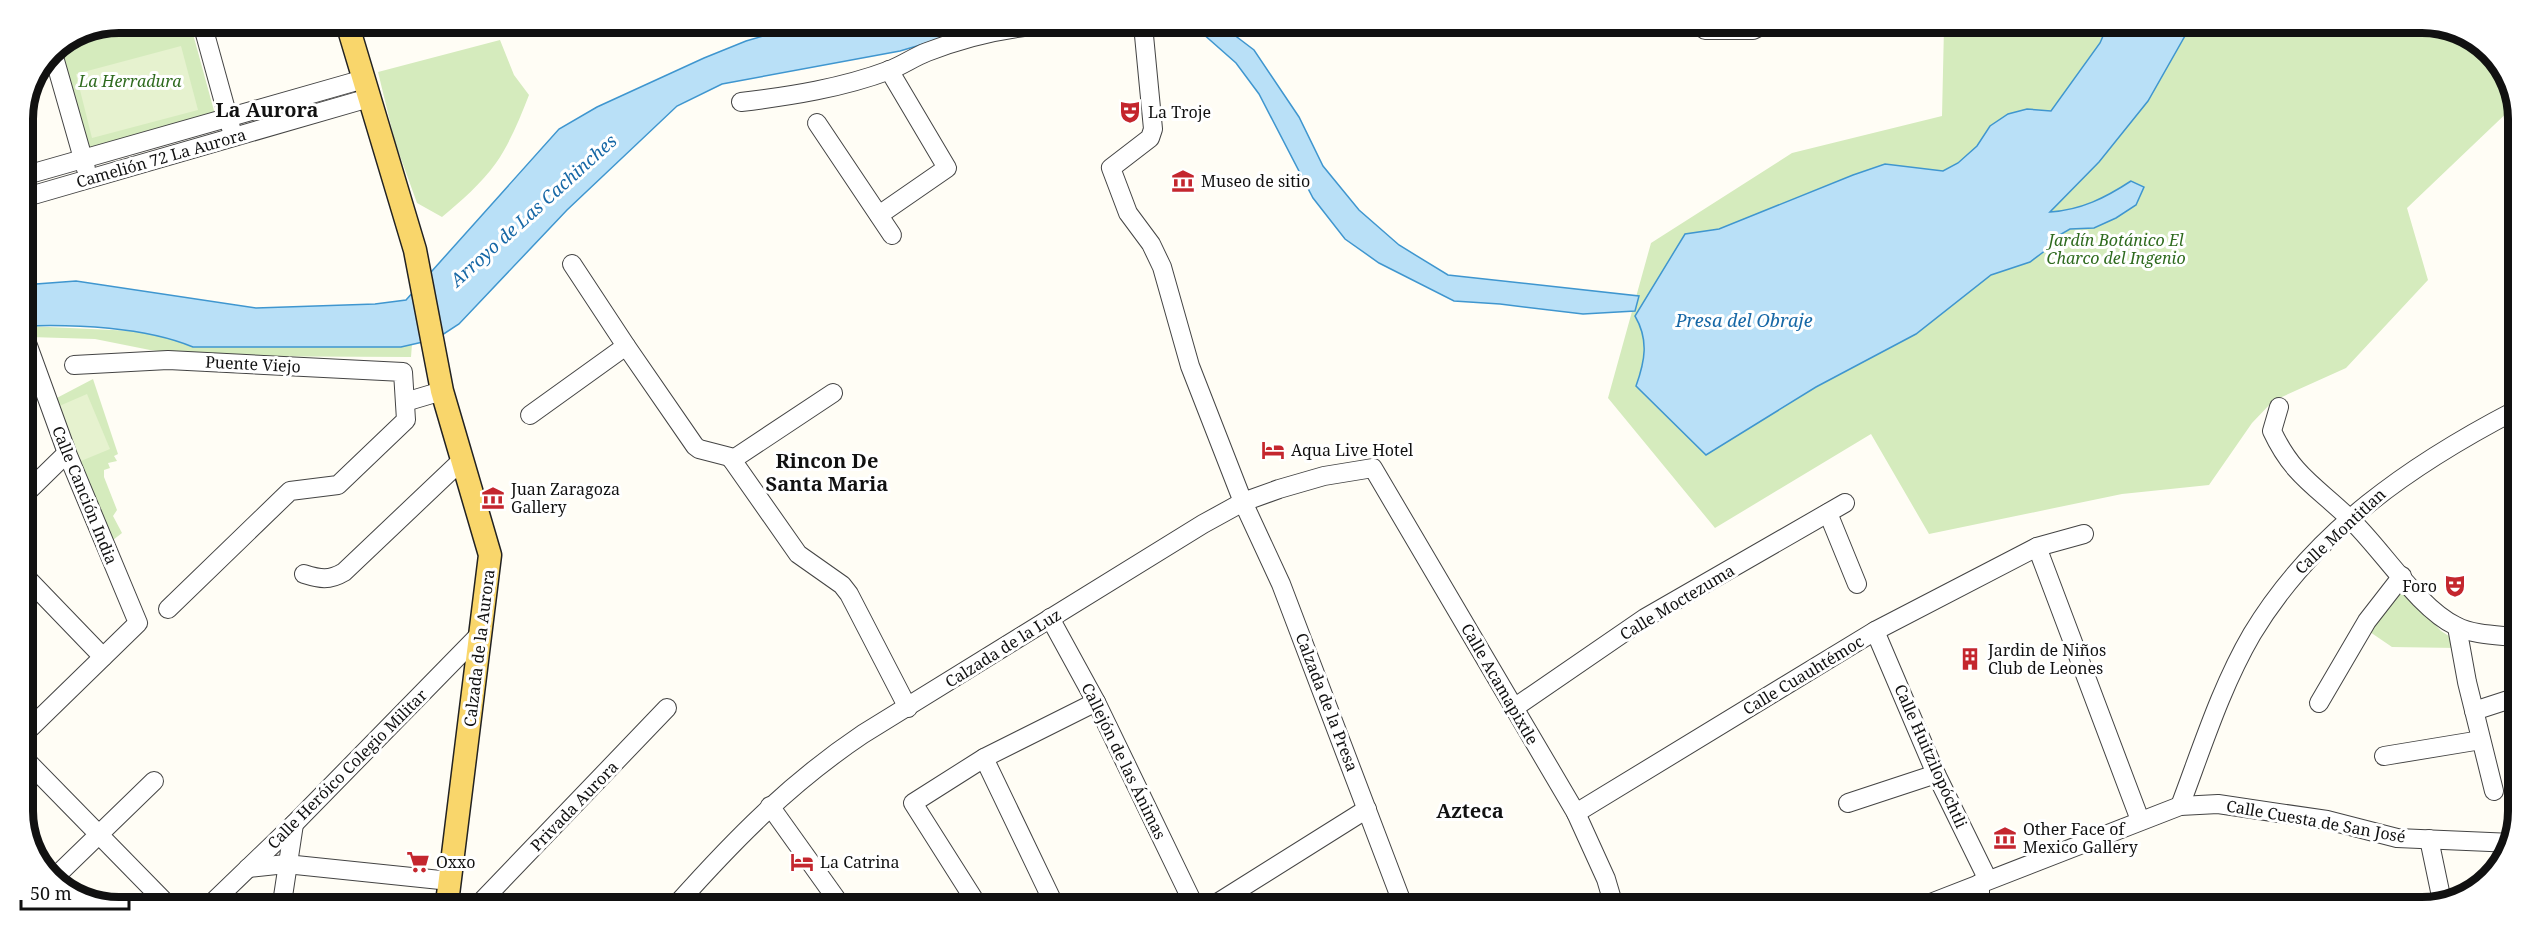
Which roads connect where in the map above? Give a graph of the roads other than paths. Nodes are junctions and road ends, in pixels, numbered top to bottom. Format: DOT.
graph roads {
  1 [pos="205,33"];
  2 [pos="350,33"];
  3 [pos="982,33"];
  4 [pos="1144,33"];
  5 [pos="55,62"];
  6 [pos="889,70"];
  7 [pos="366,89"];
  8 [pos="741,102"];
  9 [pos="228,118"];
  10 [pos="817,123"];
  11 [pos="234,137"];
  12 [pos="81,159"];
  13 [pos="33,173"];
  14 [pos="90,179"];
  15 [pos="33,195"];
  16 [pos="879,215"];
  17 [pos="892,235"];
  18 [pos="572,264"];
  19 [pos="626,346"];
  20 [pos="33,362"];
  21 [pos="74,365"];
  22 [pos="442,391"];
  23 [pos="832,393"];
  24 [pos="405,402"];
  25 [pos="2279,407"];
  26 [pos="530,415"];
  27 [pos="2508,419"];
  28 [pos="67,453"];
  29 [pos="462,460"];
  30 [pos="732,460"];
  31 [pos="1373,468"];
  32 [pos="33,485"];
  33 [pos="1243,502"];
  34 [pos="1845,503"];
  35 [pos="1828,513"];
  36 [pos="2350,519"];
  37 [pos="2084,534"];
  38 [pos="2037,547"];
  39 [pos="304,574"];
  40 [pos="2402,576"];
  41 [pos="33,584"];
  42 [pos="1857,584"];
  43 [pos="168,609"];
  44 [pos="1050,618"];
  45 [pos="2457,627"];
  46 [pos="1875,631"];
  47 [pos="481,633"];
  48 [pos="2508,636"];
  49 [pos="103,657"];
  50 [pos="2508,700"];
  51 [pos="1096,702"];
  52 [pos="2319,703"];
  53 [pos="667,708"];
  54 [pos="908,708"];
  55 [pos="1514,708"];
  56 [pos="2474,711"];
  57 [pos="33,725"];
  58 [pos="2481,740"];
  59 [pos="2384,756"];
  60 [pos="984,758"];
  61 [pos="33,768"];
  62 [pos="1936,774"];
  63 [pos="154,781"];
  64 [pos="2494,791"];
  65 [pos="1848,803"];
  66 [pos="770,806"];
  67 [pos="2181,806"];
  68 [pos="1368,809"];
  69 [pos="1576,813"];
  70 [pos="2140,820"];
  71 [pos="294,824"];
  72 [pos="98,836"];
  73 [pos="2429,838"];
  74 [pos="2500,845"];
  75 [pos="286,864"];
  76 [pos="248,868"];
  77 [pos="59,873"];
  78 [pos="1984,881"];
  79 [pos="449,892"];
  80 [pos="2441,895"];
  81 [pos="160,897"];
  82 [pos="218,897"];
  83 [pos="283,897"];
  84 [pos="486,897"];
  85 [pos="683,897"];
  86 [pos="835,897"];
  87 [pos="973,897"];
  88 [pos="1051,897"];
  89 [pos="1190,897"];
  90 [pos="1227,897"];
  91 [pos="1400,897"];
  92 [pos="1611,897"];
  93 [pos="1945,897"];
  94 [pos="1981,897"];
  1 -- 9 [label="street"];
  2 -- 7 [label="main road, Calzada de la Aurora"];
  3 -- 6 [label="street"];
  4 -- 33 [label="street, Calzada de la Presa"];
  5 -- 12 [label="street"];
  6 -- 8 [label="street"];
  6 -- 16 [label="street"];
  7 -- 9 [label="street, Camelión 72 La Aurora"];
  7 -- 11 [label="street, Camelión 72 La Aurora"];
  7 -- 22 [label="main road, Calzada de la Aurora"];
  9 -- 11 [label="street"];
  9 -- 12 [label="street, Camelión 72 La Aurora"];
  10 -- 16 [label="street"];
  11 -- 14 [label="street, Camelión 72 La Aurora"];
  12 -- 13 [label="street, Camelión 72 La Aurora"];
  12 -- 14 [label="street"];
  14 -- 15 [label="street, Camelión 72 La Aurora"];
  16 -- 17 [label="street"];
  18 -- 19 [label="street"];
  19 -- 26 [label="street"];
  19 -- 30 [label="street"];
  20 -- 28 [label="street, Calle Canción India"];
  21 -- 24 [label="street, Puente Viejo"];
  22 -- 24 [label="street"];
  22 -- 29 [label="main road, Calzada de la Aurora"];
  23 -- 30 [label="street"];
  24 -- 43 [label="street, Puente Viejo"];
  25 -- 36 [label="street"];
  27 -- 36 [label="street, Calle Montitlan"];
  28 -- 32 [label="street"];
  28 -- 49 [label="street, Calle Canción India"];
  29 -- 39 [label="street"];
  29 -- 47 [label="main road, Calzada de la Aurora"];
  30 -- 54 [label="street"];
  31 -- 33 [label="street, Calzada de la Luz"];
  31 -- 55 [label="street, Calle Acamapixtle"];
  33 -- 44 [label="street, Calzada de la Luz"];
  33 -- 68 [label="street, Calzada de la Presa"];
  34 -- 35 [label="street, Calle Moctezuma"];
  35 -- 42 [label="street"];
  35 -- 55 [label="street, Calle Moctezuma"];
  36 -- 40 [label="street"];
  36 -- 67 [label="street, Calle Montitlan"];
  37 -- 38 [label="street, Calle Cuauhtémoc"];
  38 -- 46 [label="street, Calle Cuauhtémoc"];
  38 -- 70 [label="street"];
  40 -- 45 [label="street"];
  40 -- 52 [label="street"];
  41 -- 49 [label="street"];
  44 -- 51 [label="street, Callejón de las Ánimas"];
  44 -- 54 [label="street, Calzada de la Luz"];
  45 -- 48 [label="street"];
  45 -- 56 [label="street"];
  46 -- 62 [label="street, Calle Huitzilopóchtli"];
  46 -- 69 [label="street, Calle Cuauhtémoc"];
  47 -- 71 [label="street, Calle Heróico Colegio Militar"];
  47 -- 79 [label="main road, Calzada de la Aurora"];
  49 -- 57 [label="street"];
  50 -- 56 [label="street"];
  51 -- 60 [label="street"];
  51 -- 89 [label="street, Callejón de las Ánimas"];
  53 -- 84 [label="street, Privada Aurora"];
  54 -- 66 [label="street, Calzada de la Luz"];
  55 -- 69 [label="street, Calle Acamapixtle"];
  56 -- 58 [label="street"];
  58 -- 59 [label="street"];
  58 -- 64 [label="street"];
  60 -- 87 [label="street"];
  60 -- 88 [label="street"];
  61 -- 72 [label="street"];
  62 -- 65 [label="street"];
  62 -- 78 [label="street, Calle Huitzilopóchtli"];
  63 -- 72 [label="street"];
  66 -- 85 [label="street, Calzada de la Luz"];
  66 -- 86 [label="street"];
  67 -- 70 [label="street, Calle Cuesta de San José"];
  67 -- 73 [label="street, Calle Cuesta de San José"];
  68 -- 90 [label="street"];
  68 -- 91 [label="street, Calzada de la Presa"];
  69 -- 92 [label="street, Calle Acamapixtle"];
  70 -- 78 [label="street, Calle Cuesta de San José"];
  71 -- 75 [label="street"];
  71 -- 76 [label="street, Calle Heróico Colegio Militar"];
  72 -- 77 [label="street"];
  72 -- 81 [label="street"];
  73 -- 74 [label="street, Calle Cuesta de San José"];
  73 -- 80 [label="street"];
  75 -- 76 [label="street"];
  75 -- 79 [label="street"];
  75 -- 83 [label="street"];
  76 -- 82 [label="street, Calle Heróico Colegio Militar"];
  78 -- 93 [label="street, Calle Cuesta de San José"];
  78 -- 94 [label="street"];
}
